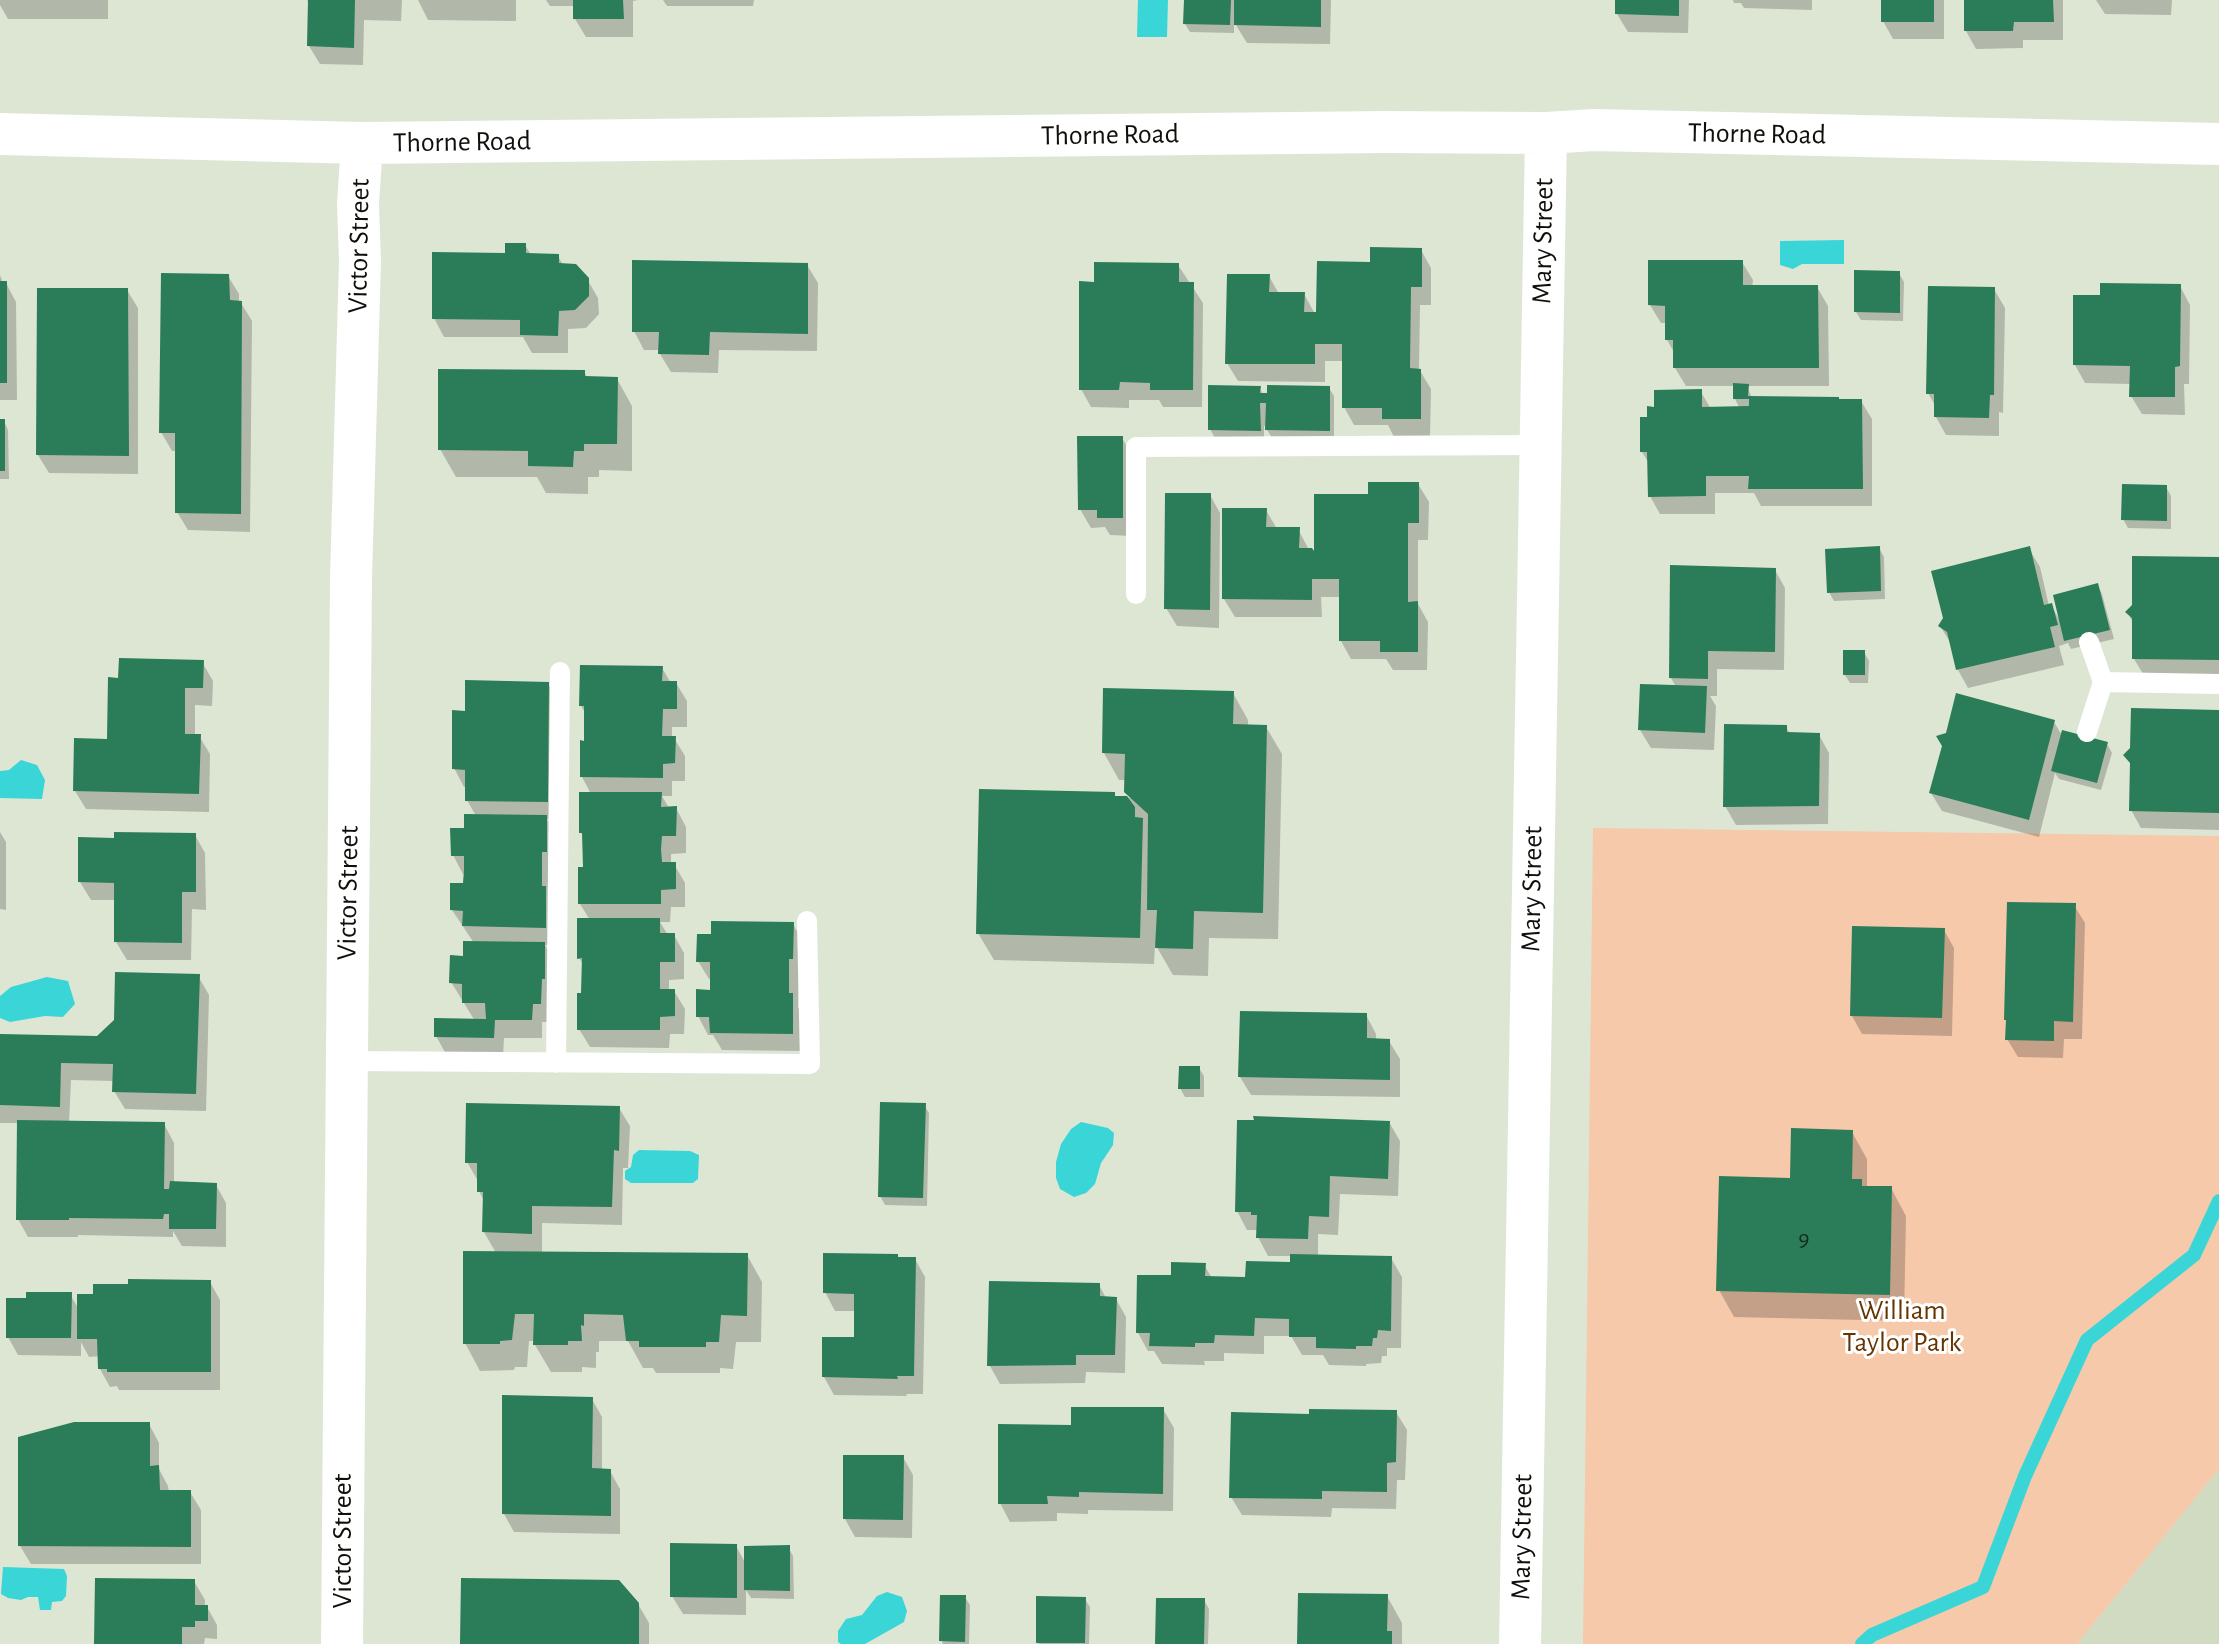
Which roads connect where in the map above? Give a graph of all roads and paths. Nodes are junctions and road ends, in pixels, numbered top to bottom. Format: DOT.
graph roads {
  1 [pos="1546,133"];
  2 [pos="0,134"];
  3 [pos="362,143"];
  4 [pos="2219,144"];
  5 [pos="1539,445"];
  6 [pos="1136,594"];
  7 [pos="2089,642"];
  8 [pos="560,672"];
  9 [pos="2103,682"];
  10 [pos="2219,684"];
  11 [pos="2087,732"];
  12 [pos="807,921"];
  13 [pos="347,1061"];
  14 [pos="556,1063"];
  15 [pos="342,1644"];
  16 [pos="1520,1644"];
  1 -- 3 [label="street, Thorne Road"];
  1 -- 4 [label="street, Thorne Road"];
  1 -- 5 [label="street, Mary Street"];
  2 -- 3 [label="street, Thorne Road"];
  3 -- 13 [label="street, Victor Street"];
  5 -- 6 [label="lane"];
  5 -- 16 [label="street, Mary Street"];
  7 -- 9 [label="lane"];
  8 -- 14 [label="lane"];
  9 -- 10 [label="lane"];
  9 -- 11 [label="lane"];
  12 -- 14 [label="lane"];
  13 -- 14 [label="lane"];
  13 -- 15 [label="street, Victor Street"];
}
